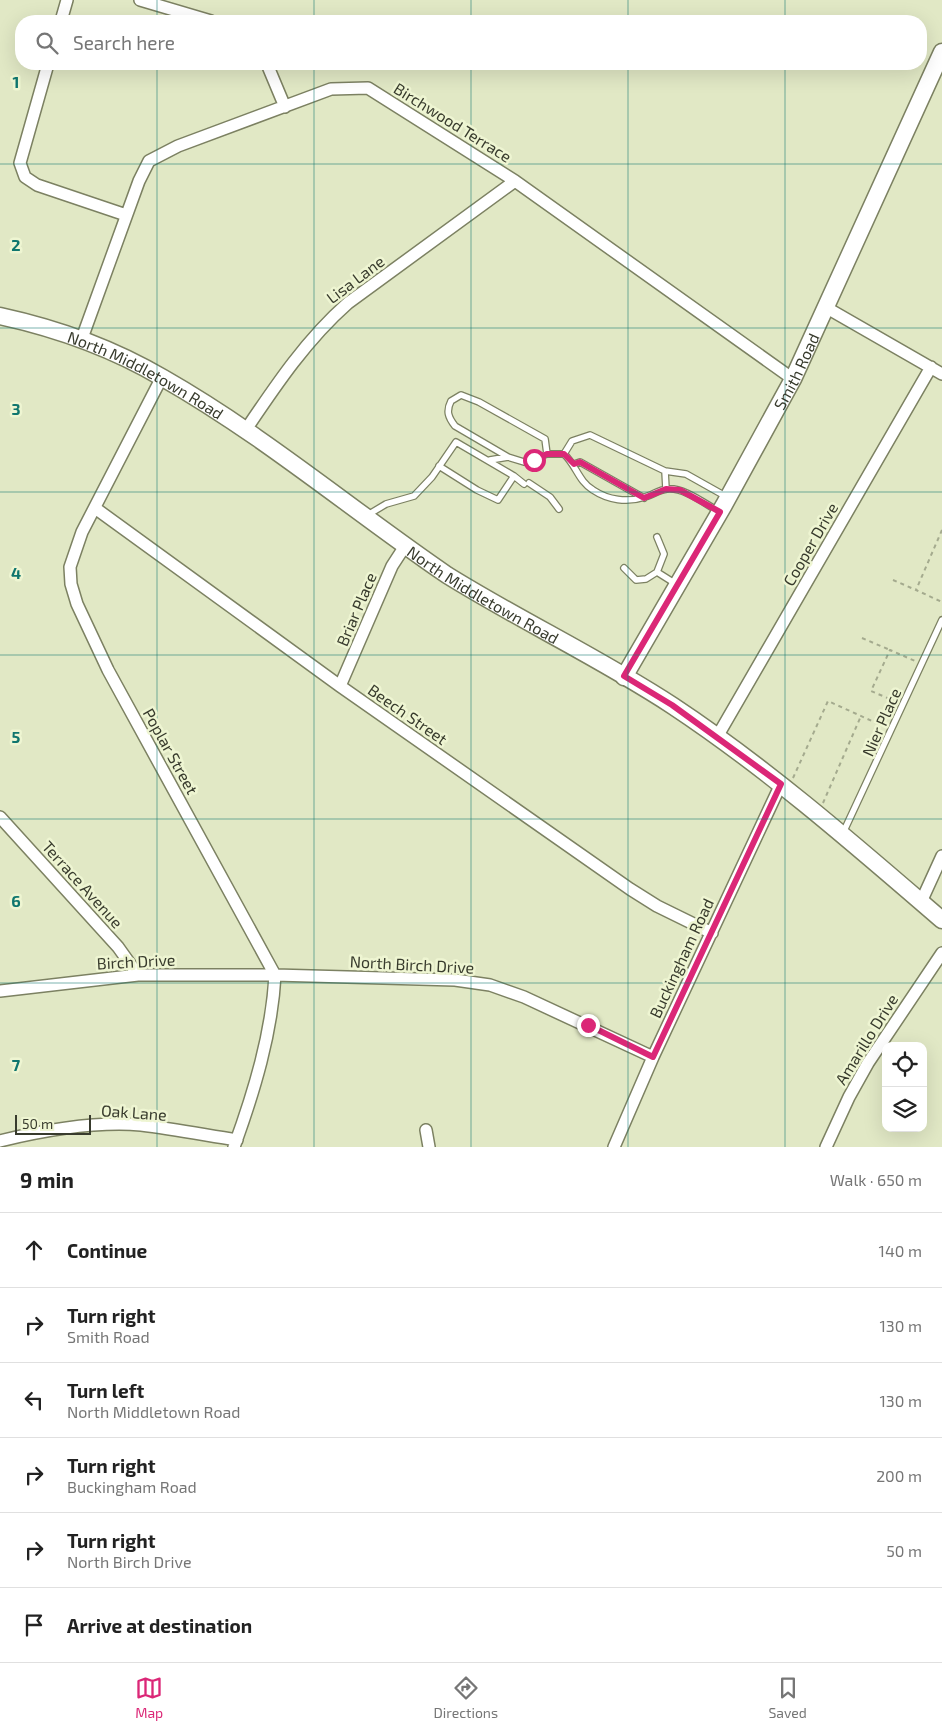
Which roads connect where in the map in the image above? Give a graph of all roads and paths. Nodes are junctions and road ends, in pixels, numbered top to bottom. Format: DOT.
graph roads {
  1 [pos="67,0"];
  2 [pos="140,0"];
  3 [pos="63,15"];
  4 [pos="191,15"];
  5 [pos="942,52"];
  6 [pos="46,70"];
  7 [pos="269,70"];
  8 [pos="284,107"];
  9 [pos="515,181"];
  10 [pos="126,215"];
  11 [pos="827,308"];
  12 [pos="0,316"];
  13 [pos="81,342"];
  14 [pos="931,367"];
  15 [pos="942,374"];
  16 [pos="162,377"];
  17 [pos="794,380"];
  18 [pos="245,431"];
  19 [pos="547,454"];
  20 [pos="564,454"];
  21 [pos="508,457"];
  22 [pos="490,460"];
  23 [pos="574,464"];
  24 [pos="439,466"];
  25 [pos="665,471"];
  26 [pos="514,476"];
  27 [pos="666,489"];
  28 [pos="728,497"];
  29 [pos="644,498"];
  30 [pos="95,508"];
  31 [pos="559,509"];
  32 [pos="720,512"];
  33 [pos="364,517"];
  34 [pos="942,530"];
  35 [pos="657,537"];
  36 [pos="405,546"];
  37 [pos="624,568"];
  38 [pos="657,572"];
  39 [pos="893,580"];
  40 [pos="678,585"];
  41 [pos="916,590"];
  42 [pos="942,602"];
  43 [pos="942,620"];
  44 [pos="862,638"];
  45 [pos="890,650"];
  46 [pos="922,664"];
  47 [pos="624,676"];
  48 [pos="340,686"];
  49 [pos="897,702"];
  50 [pos="861,716"];
  51 [pos="892,730"];
  52 [pos="717,737"];
  53 [pos="787,782"];
  54 [pos="822,803"];
  55 [pos="0,817"];
  56 [pos="842,836"];
  57 [pos="942,856"];
  58 [pos="939,869"];
  59 [pos="921,902"];
  60 [pos="942,920"];
  61 [pos="712,933"];
  62 [pos="942,953"];
  63 [pos="138,975"];
  64 [pos="275,975"];
  65 [pos="0,991"];
  66 [pos="653,1057"];
  67 [pos="426,1130"];
  68 [pos="0,1141"];
  69 [pos="235,1143"];
  70 [pos="429,1147"];
  71 [pos="614,1147"];
  72 [pos="826,1147"];
  1 -- 3 [label="street"];
  2 -- 4 [label="street"];
  5 -- 11 [label="street, Smith Road"];
  6 -- 10 [label="street"];
  7 -- 8 [label="street"];
  8 -- 9 [label="street, Birchwood Terrace"];
  8 -- 10 [label="street, Birchwood Terrace"];
  9 -- 17 [label="street, Birchwood Terrace"];
  9 -- 18 [label="street, Lisa Lane"];
  10 -- 13 [label="street, Birchwood Terrace"];
  11 -- 14 [label="street"];
  11 -- 17 [label="street, Smith Road"];
  12 -- 13 [label="street, North Middletown Road"];
  13 -- 16 [label="street, North Middletown Road"];
  14 -- 15 [label="street"];
  14 -- 52 [label="street, Cooper Drive"];
  16 -- 18 [label="street, North Middletown Road"];
  16 -- 30 [label="street, Poplar Street"];
  17 -- 28 [label="street, Smith Road"];
  18 -- 33 [label="street, North Middletown Road"];
  19 -- 20 [label="lane"];
  19 -- 21 [label="lane"];
  19 -- 21 [label="lane"];
  20 -- 23 [label="lane"];
  20 -- 25 [label="lane"];
  21 -- 22 [label="lane"];
  22 -- 24 [label="lane"];
  22 -- 26 [label="lane"];
  23 -- 29 [label="lane"];
  23 -- 29 [label="lane"];
  24 -- 26 [label="lane"];
  24 -- 33 [label="lane"];
  25 -- 27 [label="lane"];
  25 -- 28 [label="lane"];
  26 -- 31 [label="lane"];
  27 -- 29 [label="lane"];
  27 -- 32 [label="lane"];
  28 -- 32 [label="street, Smith Road"];
  30 -- 48 [label="street, Beech Street"];
  30 -- 64 [label="street, Poplar Street"];
  32 -- 40 [label="street, Smith Road"];
  33 -- 36 [label="street, North Middletown Road"];
  34 -- 41 [label="path"];
  35 -- 38 [label="lane"];
  36 -- 47 [label="street, North Middletown Road"];
  36 -- 48 [label="street, Briar Place"];
  37 -- 38 [label="lane"];
  38 -- 40 [label="lane"];
  39 -- 41 [label="path"];
  40 -- 47 [label="street, Smith Road"];
  41 -- 42 [label="path"];
  43 -- 46 [label="lane, Nier Place"];
  44 -- 45 [label="path"];
  45 -- 46 [label="path"];
  45 -- 49 [label="path"];
  46 -- 51 [label="lane, Nier Place"];
  47 -- 52 [label="street, North Middletown Road"];
  48 -- 61 [label="street, Beech Street"];
  50 -- 51 [label="path"];
  50 -- 53 [label="path"];
  50 -- 54 [label="path"];
  51 -- 56 [label="lane, Nier Place"];
  52 -- 53 [label="street, North Middletown Road"];
  53 -- 56 [label="street, North Middletown Road"];
  53 -- 61 [label="street, Buckingham Road"];
  55 -- 63 [label="street, Terrace Avenue"];
  56 -- 59 [label="street, North Middletown Road"];
  57 -- 58 [label="street"];
  58 -- 59 [label="street"];
  59 -- 60 [label="street, North Middletown Road"];
  61 -- 66 [label="street, Buckingham Road"];
  62 -- 72 [label="street, Amarillo Drive"];
  63 -- 64 [label="street, Birch Drive"];
  63 -- 65 [label="street, Birch Drive"];
  64 -- 66 [label="street, North Birch Drive"];
  64 -- 69 [label="street"];
  66 -- 71 [label="street, Buckingham Road"];
  67 -- 70 [label="street"];
  68 -- 69 [label="street, Oak Lane"];
}
